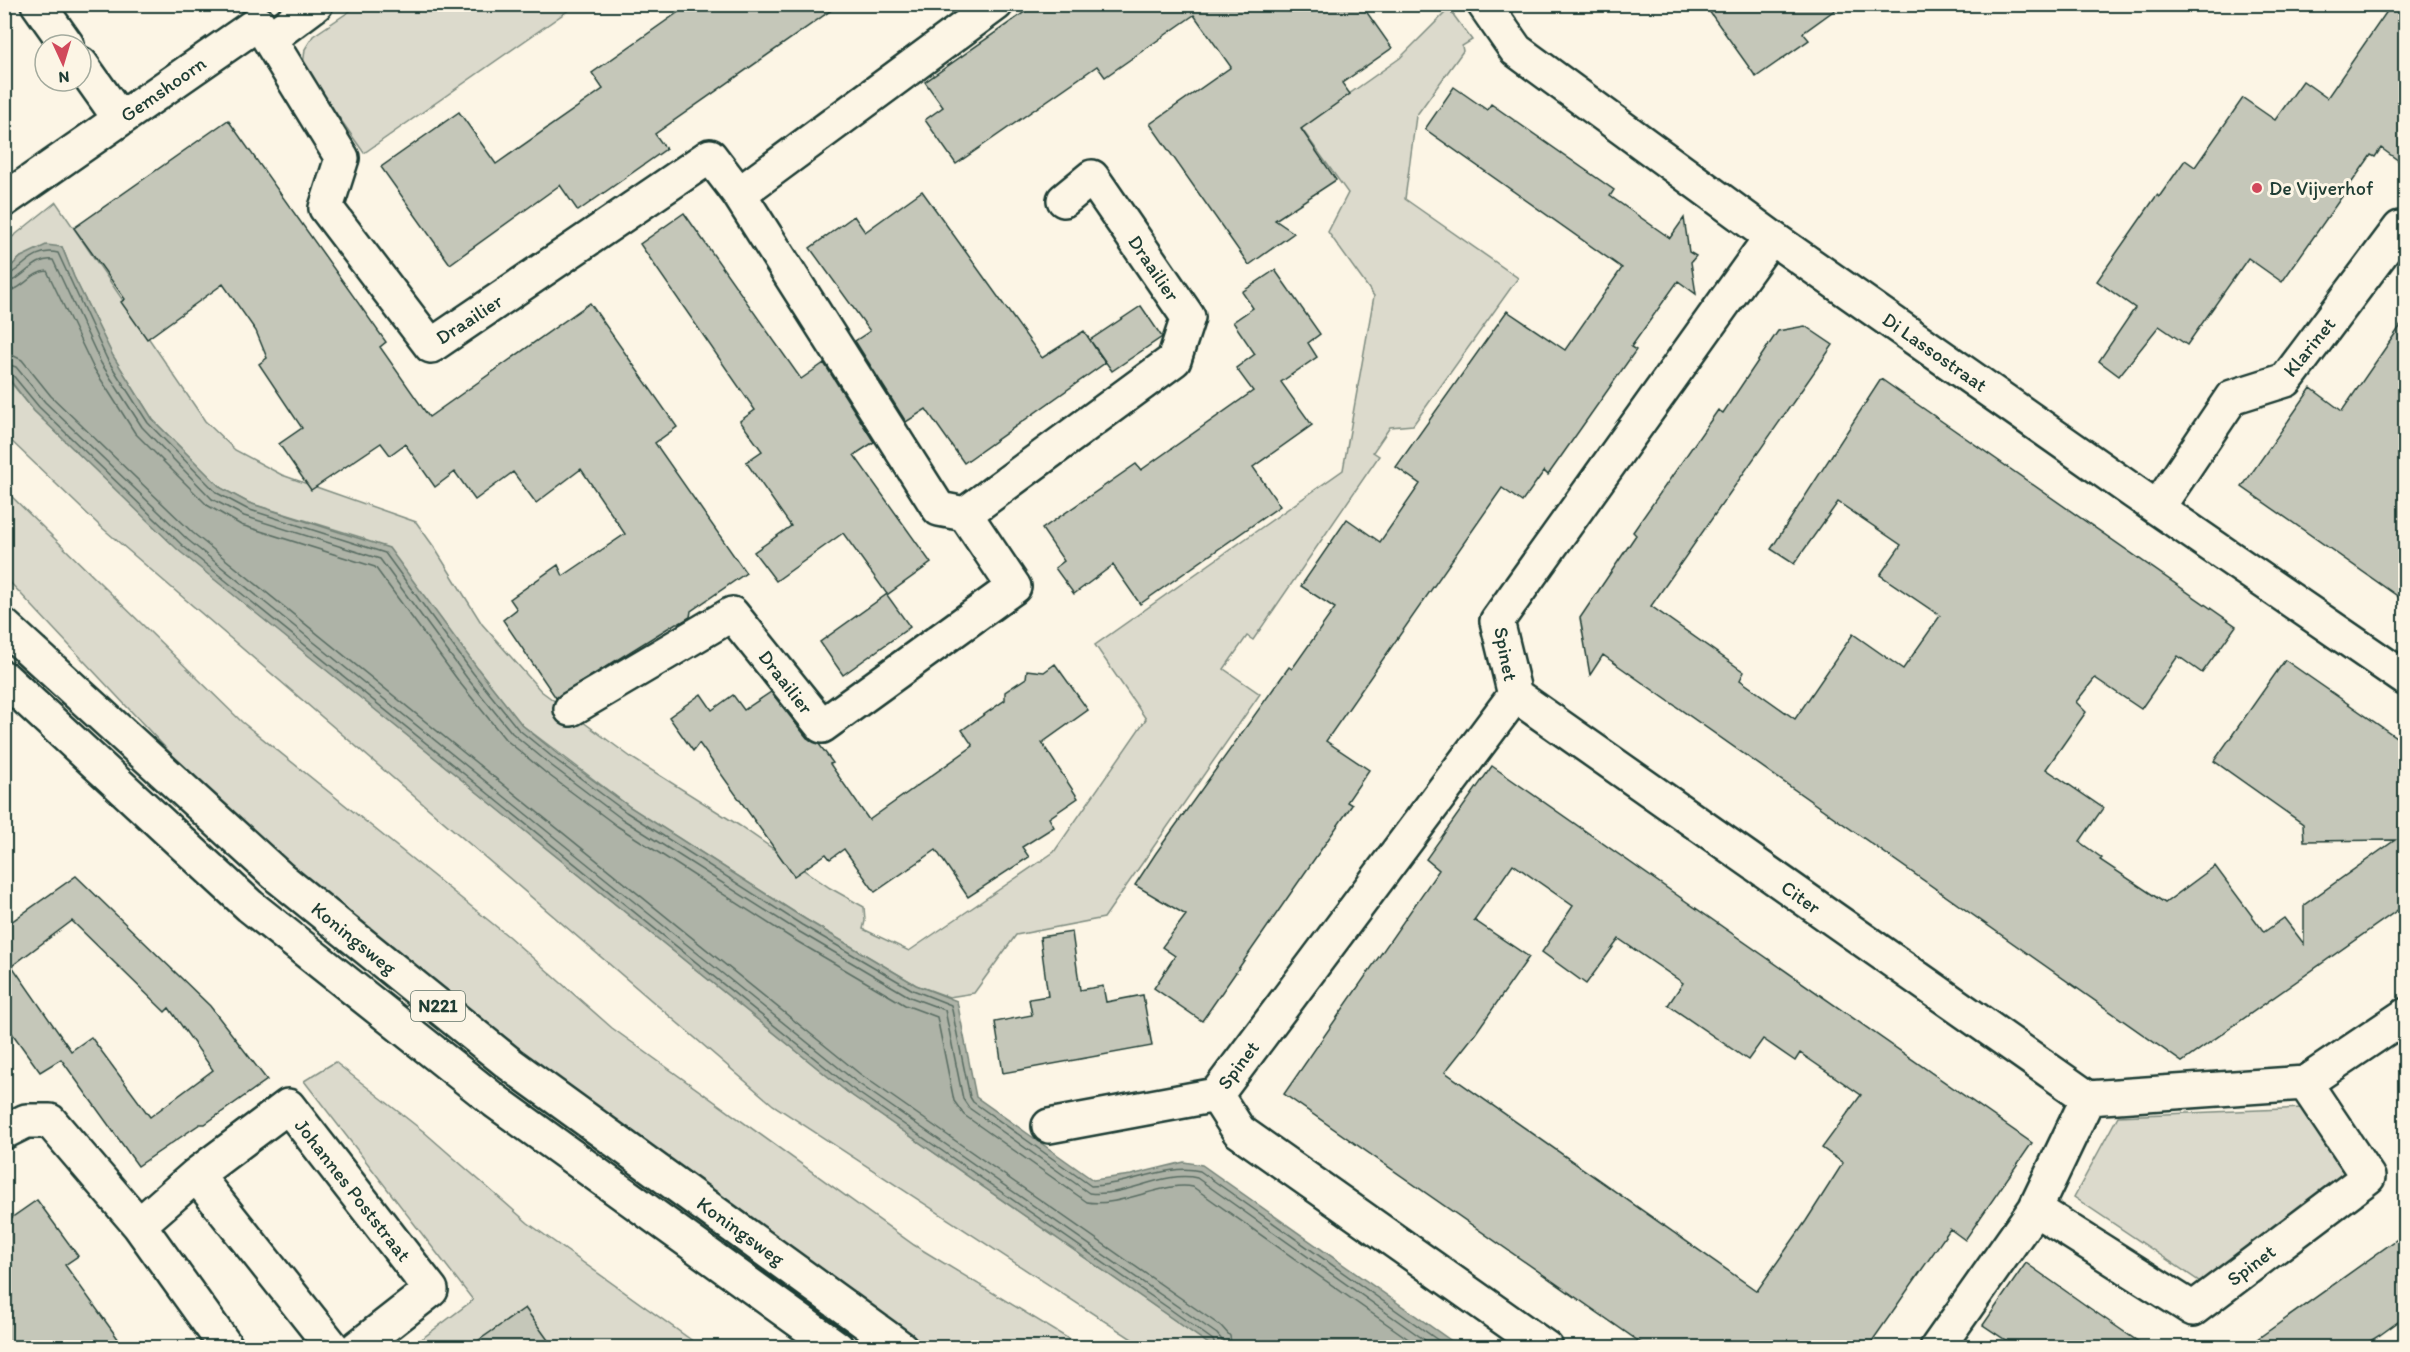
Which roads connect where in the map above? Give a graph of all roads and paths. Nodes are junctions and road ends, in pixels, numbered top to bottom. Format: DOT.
graph roads {
  1 [pos="38,4"];
  2 [pos="316,4"];
  3 [pos="996,4"];
  4 [pos="1484,4"];
  5 [pos="59,33"];
  6 [pos="269,39"];
  7 [pos="93,81"];
  8 [pos="120,119"];
  9 [pos="739,194"];
  10 [pos="4,200"];
  11 [pos="1064,200"];
  12 [pos="2406,231"];
  13 [pos="1771,237"];
  14 [pos="2158,507"];
  15 [pos="966,514"];
  16 [pos="4,626"];
  17 [pos="4,678"];
  18 [pos="2406,678"];
  19 [pos="1515,695"];
  20 [pos="572,709"];
  21 [pos="2406,1015"];
  22 [pos="2306,1083"];
  23 [pos="1216,1095"];
  24 [pos="2088,1098"];
  25 [pos="1049,1126"];
  26 [pos="4,1132"];
  27 [pos="196,1175"];
  28 [pos="2035,1209"];
  29 [pos="139,1225"];
  30 [pos="226,1347"];
  31 [pos="333,1347"];
  32 [pos="357,1347"];
  33 [pos="837,1347"];
  34 [pos="901,1347"];
  35 [pos="1546,1347"];
  36 [pos="1937,1347"];
  1 -- 5 [label="street"];
  2 -- 6 [label="street"];
  3 -- 9 [label="street"];
  4 -- 13 [label="street, Di Lassostraat"];
  6 -- 8 [label="street, Gemshoorn"];
  6 -- 9 [label="street, Draailier"];
  7 -- 8 [label="street"];
  8 -- 10 [label="street, Gemshoorn"];
  9 -- 15 [label="street, Draailier"];
  11 -- 15 [label="street, Draailier"];
  12 -- 14 [label="street, Klarinet"];
  13 -- 14 [label="street, Di Lassostraat"];
  13 -- 19 [label="street, Spinet"];
  14 -- 18 [label="street, Di Lassostraat"];
  15 -- 20 [label="street, Draailier"];
  16 -- 34 [label="street, Koningsweg / N221"];
  17 -- 33 [label="street, Koningsweg / N221"];
  19 -- 23 [label="street, Spinet"];
  19 -- 24 [label="street, Citer"];
  21 -- 22 [label="street"];
  22 -- 24 [label="street"];
  22 -- 28 [label="street, Spinet"];
  23 -- 25 [label="street, Spinet"];
  23 -- 35 [label="street, Spinet"];
  24 -- 28 [label="street"];
  26 -- 29 [label="street"];
  27 -- 29 [label="street, Johannes Poststraat"];
  27 -- 31 [label="street"];
  27 -- 32 [label="street, Johannes Poststraat"];
  28 -- 36 [label="street"];
  29 -- 30 [label="street"];
}
